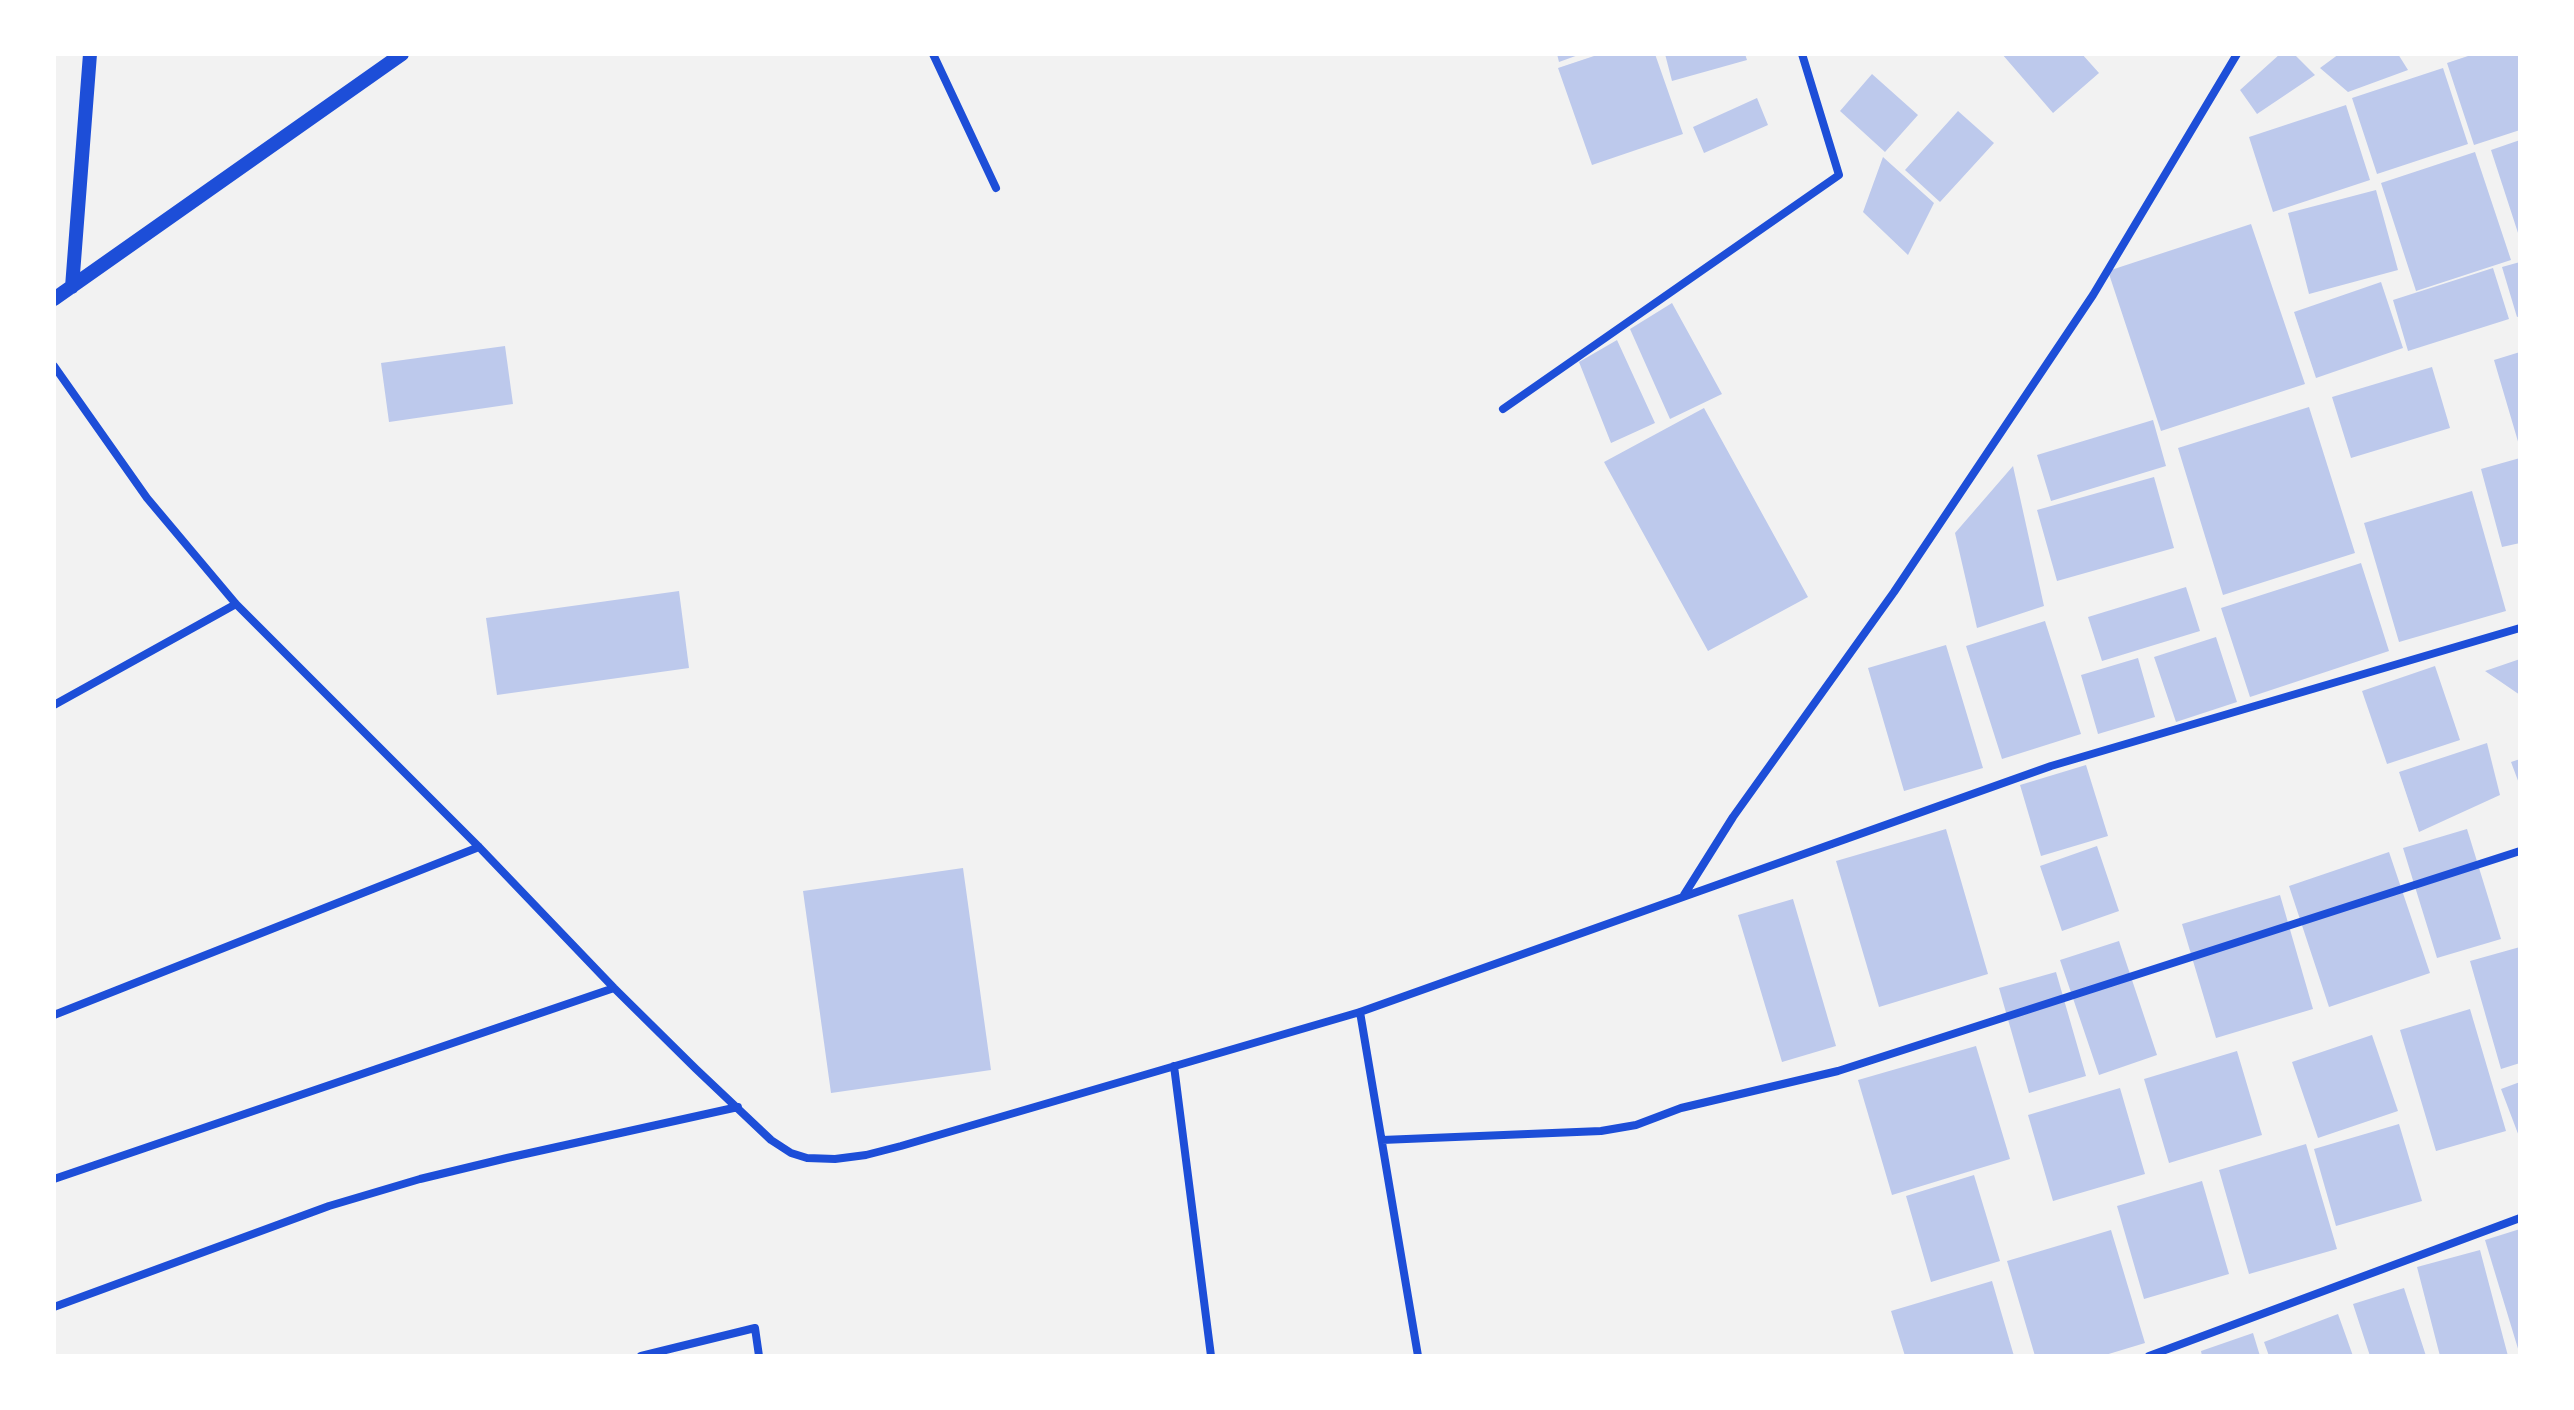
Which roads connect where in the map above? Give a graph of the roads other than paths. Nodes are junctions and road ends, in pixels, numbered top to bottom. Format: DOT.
graph roads {
  1 [pos="90,54"];
  2 [pos="402,54"];
  3 [pos="933,54"];
  4 [pos="1802,54"];
  5 [pos="2237,54"];
  6 [pos="996,188"];
  7 [pos="72,287"];
  8 [pos="54,299"];
  9 [pos="54,366"];
  10 [pos="1503,409"];
  11 [pos="236,604"];
  12 [pos="2520,628"];
  13 [pos="54,705"];
  14 [pos="479,847"];
  15 [pos="2520,851"];
  16 [pos="1683,897"];
  17 [pos="614,988"];
  18 [pos="1360,1012"];
  19 [pos="54,1015"];
  20 [pos="1174,1066"];
  21 [pos="738,1107"];
  22 [pos="1382,1140"];
  23 [pos="54,1179"];
  24 [pos="2520,1218"];
  25 [pos="54,1307"];
  26 [pos="641,1356"];
  27 [pos="759,1356"];
  28 [pos="1211,1356"];
  29 [pos="1418,1356"];
  30 [pos="2149,1356"];
  1 -- 7 [label="street"];
  2 -- 7 [label="street"];
  3 -- 6 [label="street"];
  4 -- 10 [label="street"];
  5 -- 16 [label="street"];
  7 -- 8 [label="street"];
  9 -- 11 [label="street"];
  11 -- 13 [label="street"];
  11 -- 14 [label="street"];
  12 -- 16 [label="street"];
  14 -- 17 [label="street"];
  14 -- 19 [label="street"];
  15 -- 22 [label="street"];
  16 -- 18 [label="street"];
  17 -- 21 [label="street"];
  17 -- 23 [label="street"];
  18 -- 20 [label="street"];
  18 -- 22 [label="street"];
  20 -- 21 [label="street"];
  20 -- 28 [label="street"];
  21 -- 25 [label="street"];
  22 -- 29 [label="street"];
  24 -- 30 [label="street"];
  26 -- 27 [label="street"];
}
